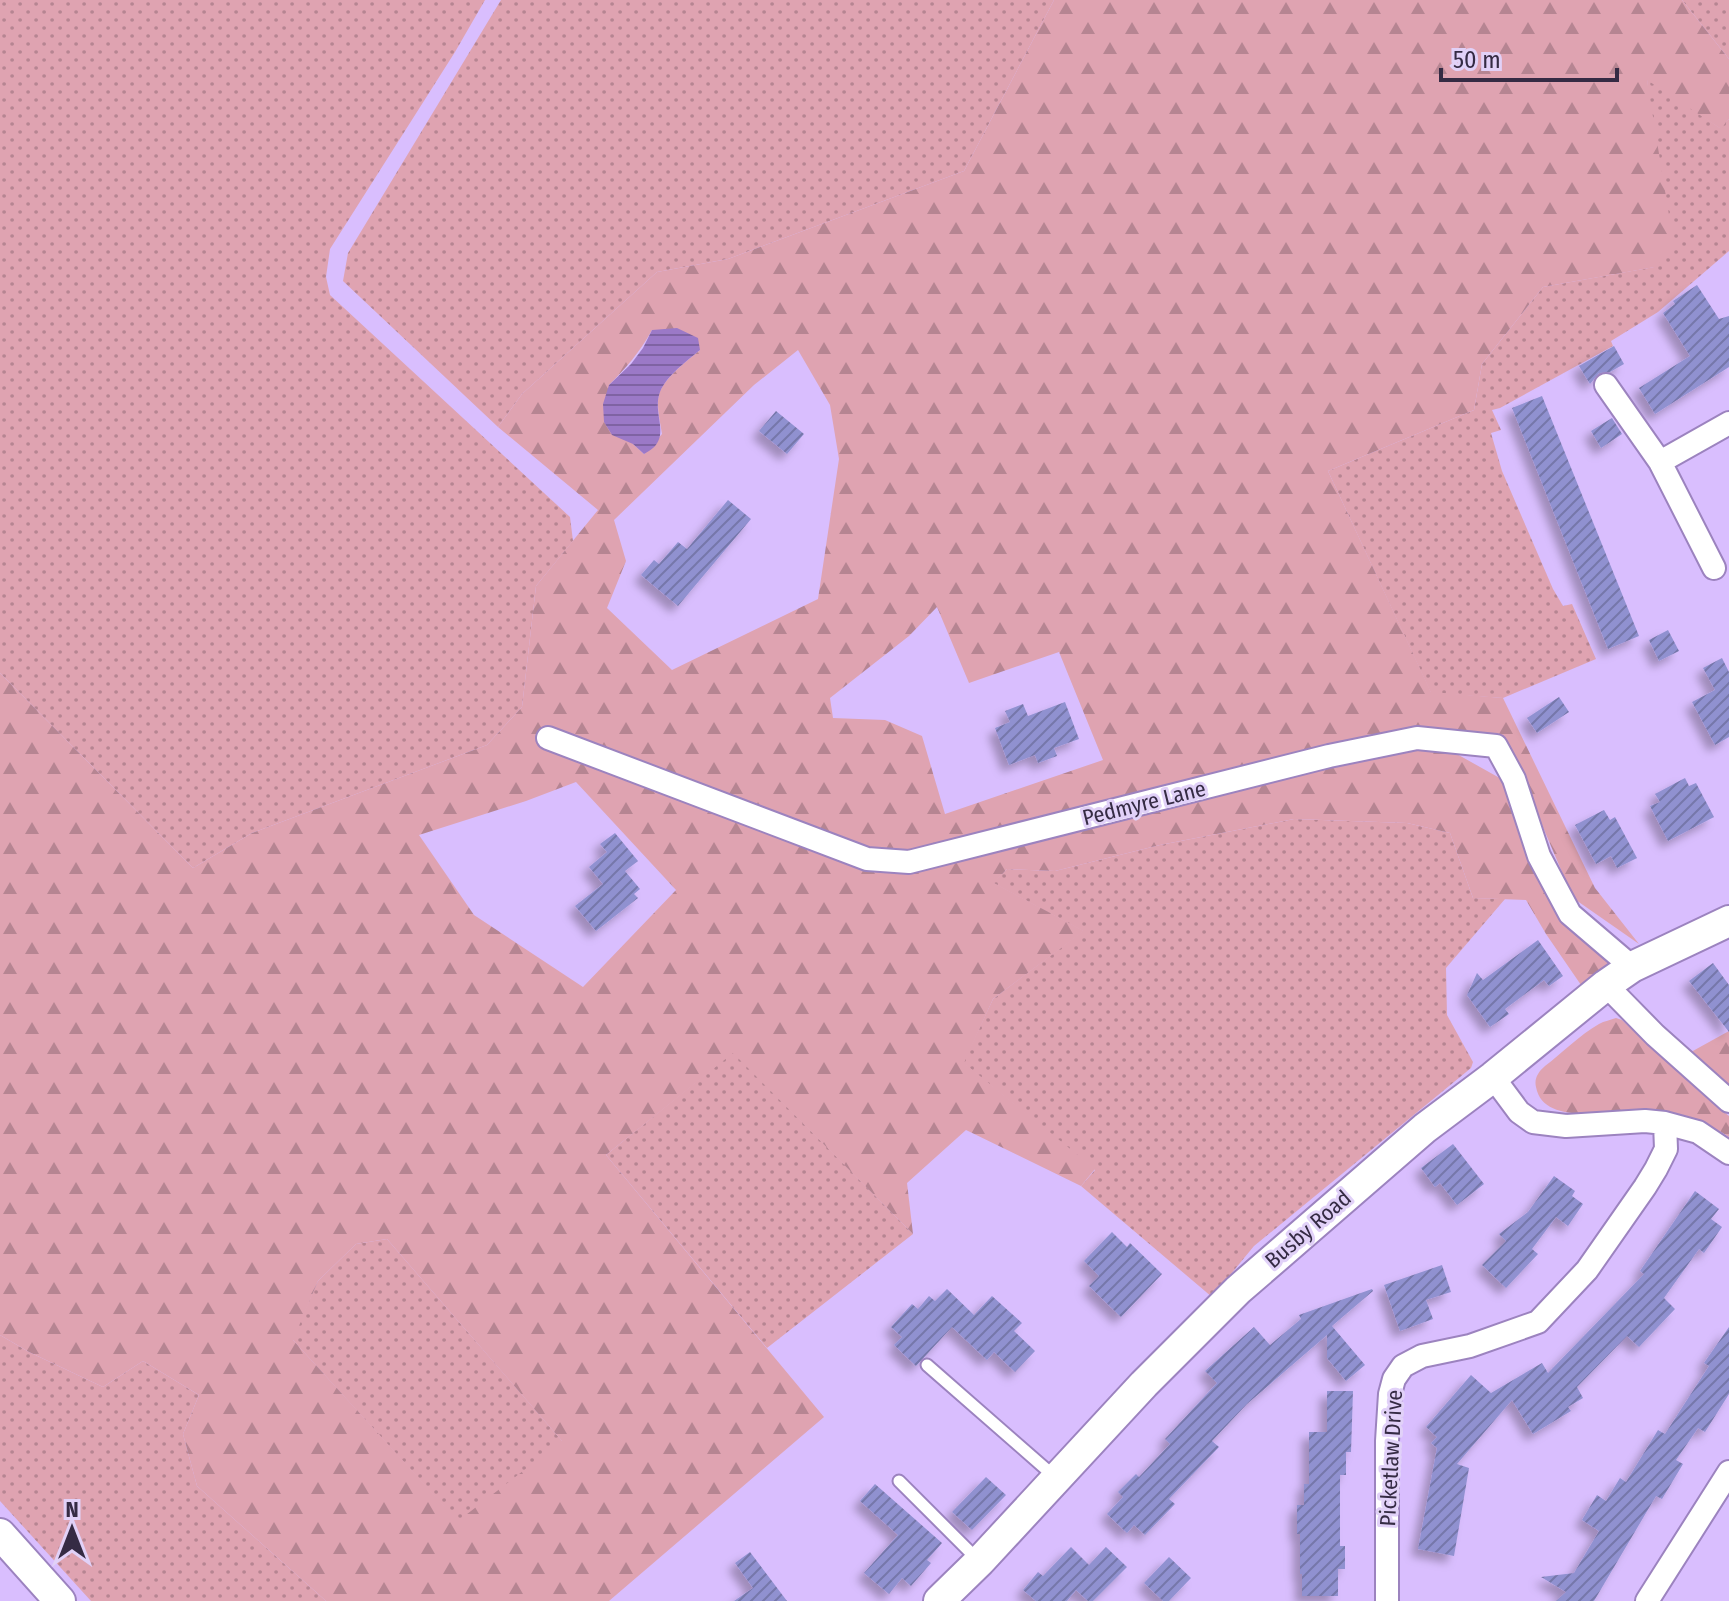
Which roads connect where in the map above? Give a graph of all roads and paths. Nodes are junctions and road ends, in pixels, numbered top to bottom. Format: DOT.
graph roads {
  1 [pos="1606,385"];
  2 [pos="1729,423"];
  3 [pos="1660,462"];
  4 [pos="1714,568"];
  5 [pos="548,738"];
  6 [pos="1729,921"];
  7 [pos="1632,967"];
  8 [pos="1606,985"];
  9 [pos="1493,1077"];
  10 [pos="1729,1101"];
  11 [pos="1665,1123"];
  12 [pos="1729,1153"];
  13 [pos="927,1365"];
  14 [pos="1729,1472"];
  15 [pos="1055,1477"];
  16 [pos="899,1481"];
  17 [pos="0,1534"];
  18 [pos="980,1561"];
  19 [pos="949,1597"];
  20 [pos="60,1601"];
  21 [pos="1387,1601"];
  22 [pos="1647,1601"];
  1 -- 3 [label="street"];
  2 -- 3 [label="street"];
  3 -- 4 [label="street"];
  5 -- 7 [label="street, Pedmyre Lane"];
  6 -- 7 [label="main road, Busby Road"];
  7 -- 8 [label="main road, Busby Road"];
  8 -- 9 [label="main road, Busby Road"];
  8 -- 10 [label="street"];
  9 -- 11 [label="street"];
  9 -- 15 [label="main road, Busby Road"];
  11 -- 12 [label="street"];
  11 -- 21 [label="street, Picketlaw Drive"];
  13 -- 15 [label="lane"];
  14 -- 22 [label="street"];
  15 -- 18 [label="main road, Busby Road"];
  16 -- 18 [label="lane"];
  17 -- 20 [label="main road"];
  18 -- 19 [label="main road, Busby Road"];
}
